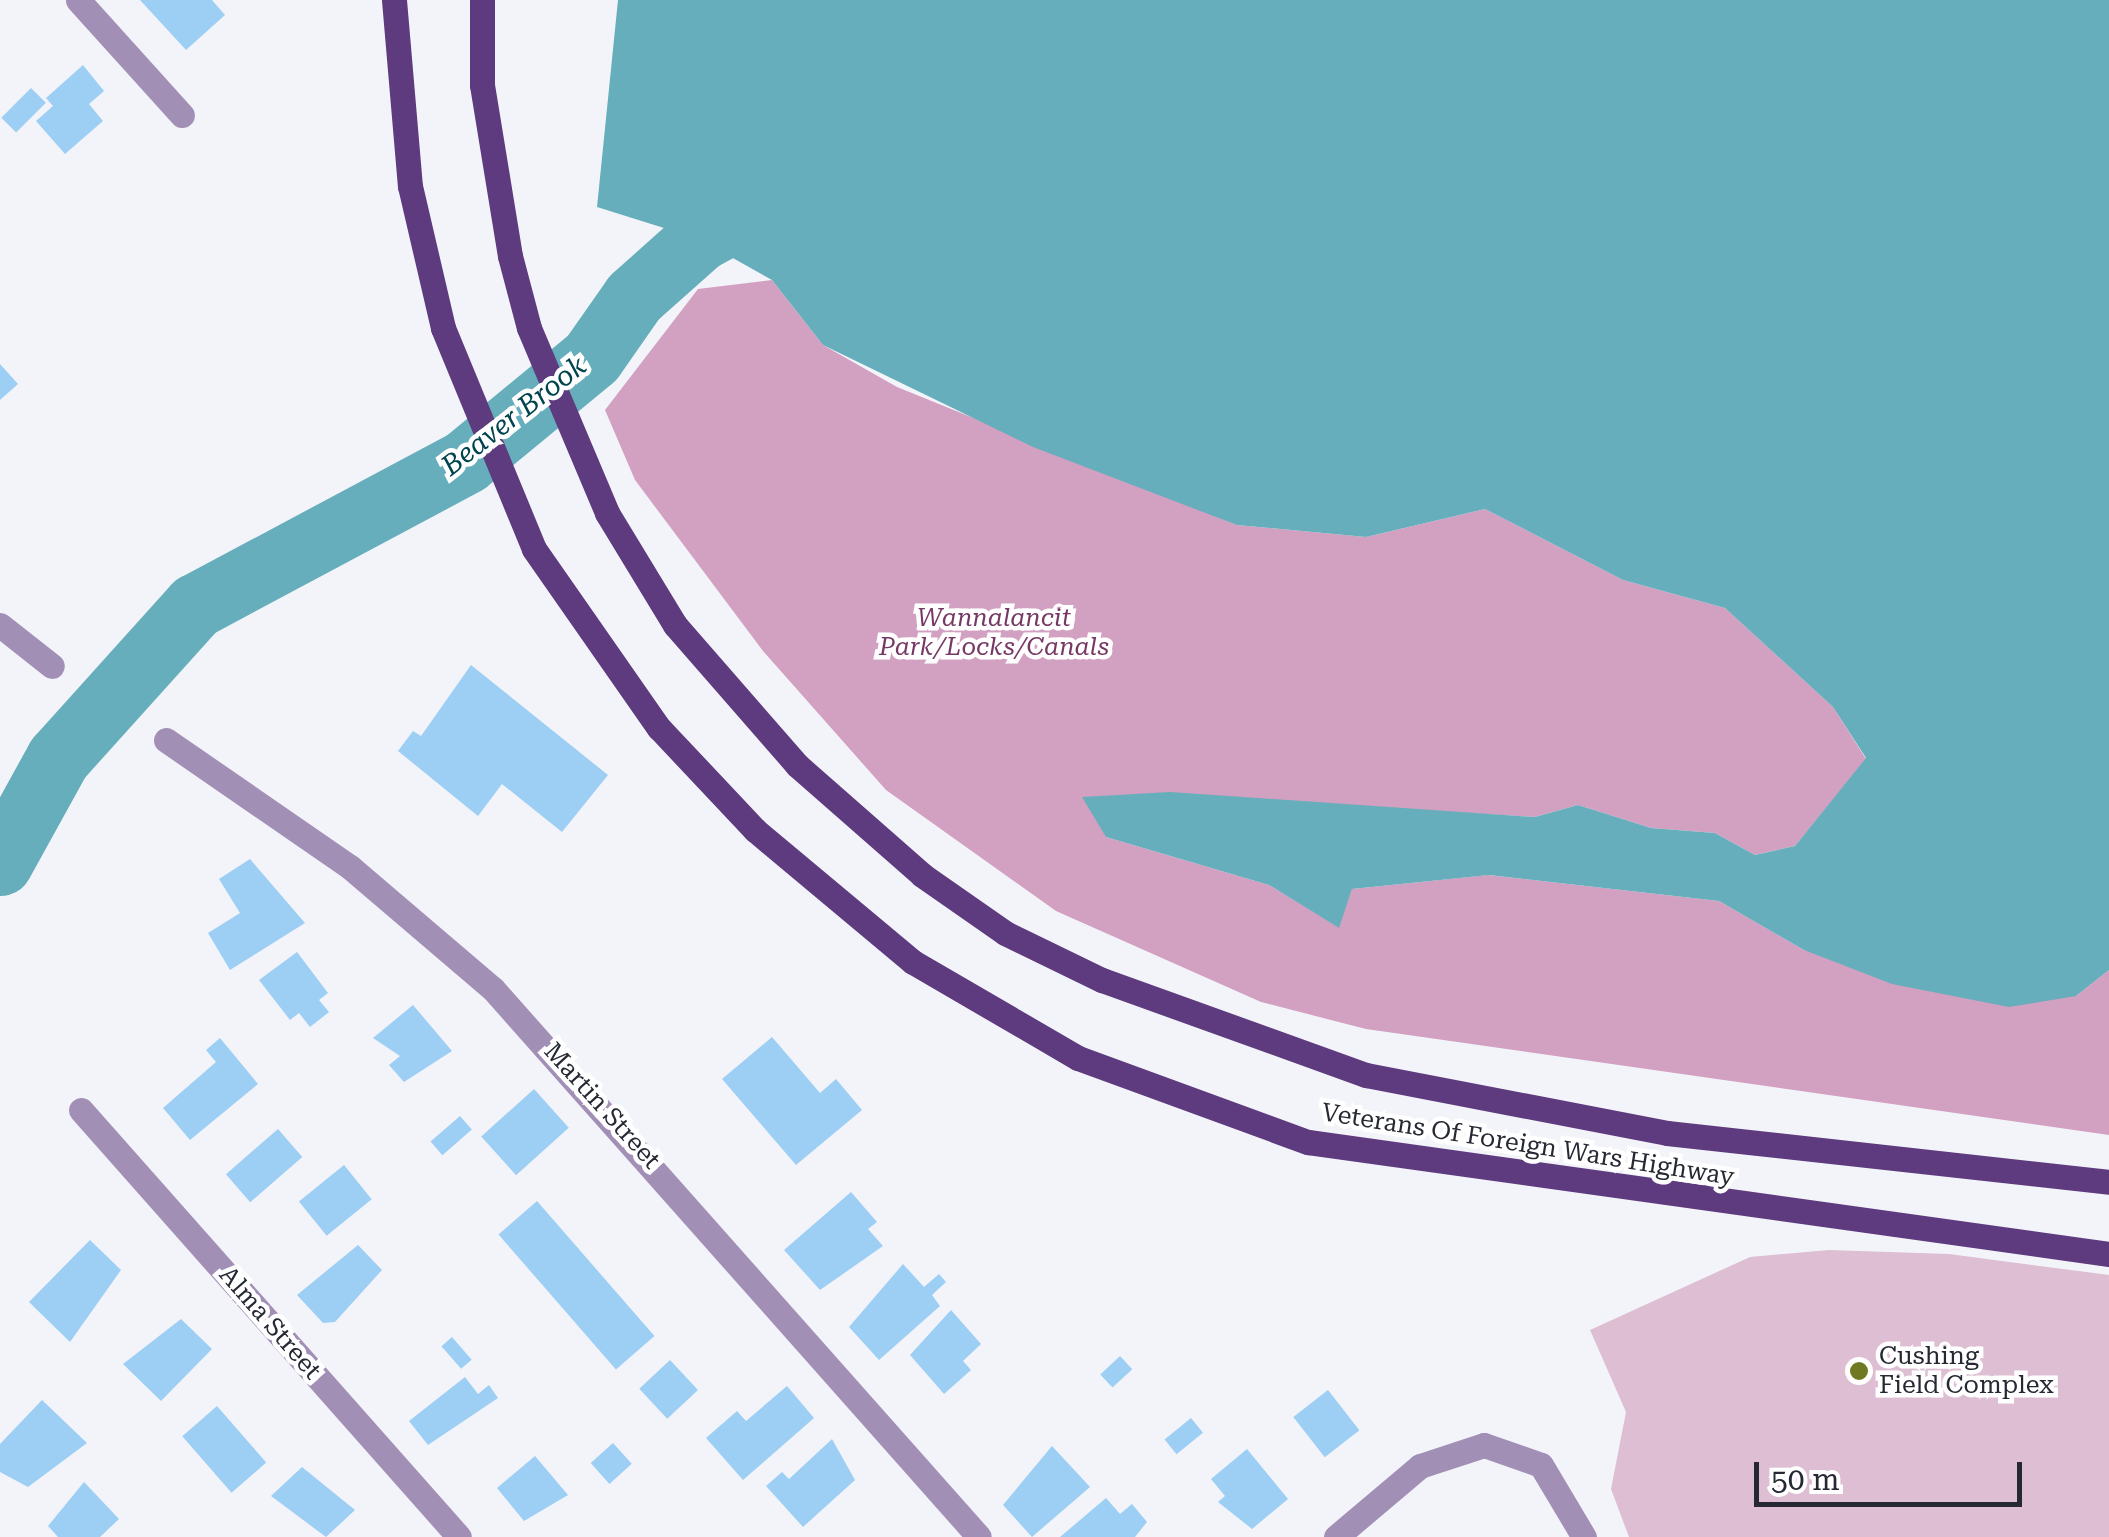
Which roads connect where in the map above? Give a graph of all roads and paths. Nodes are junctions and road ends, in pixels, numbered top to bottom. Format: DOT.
graph roads {
  1 [pos="78,0"];
  2 [pos="394,0"];
  3 [pos="482,0"];
  4 [pos="182,115"];
  5 [pos="0,625"];
  6 [pos="52,666"];
  7 [pos="166,740"];
  8 [pos="81,1110"];
  9 [pos="2109,1182"];
  10 [pos="2109,1254"];
  11 [pos="459,1537"];
  12 [pos="979,1537"];
  13 [pos="1336,1537"];
  14 [pos="1584,1537"];
  1 -- 4 [label="street"];
  2 -- 10 [label="main road, Veterans Of Foreign Wars Highway"];
  3 -- 9 [label="main road, Veterans Of Foreign Wars Highway"];
  5 -- 6 [label="street"];
  7 -- 12 [label="street, Martin Street"];
  8 -- 11 [label="street, Alma Street"];
  13 -- 14 [label="street"];
}
